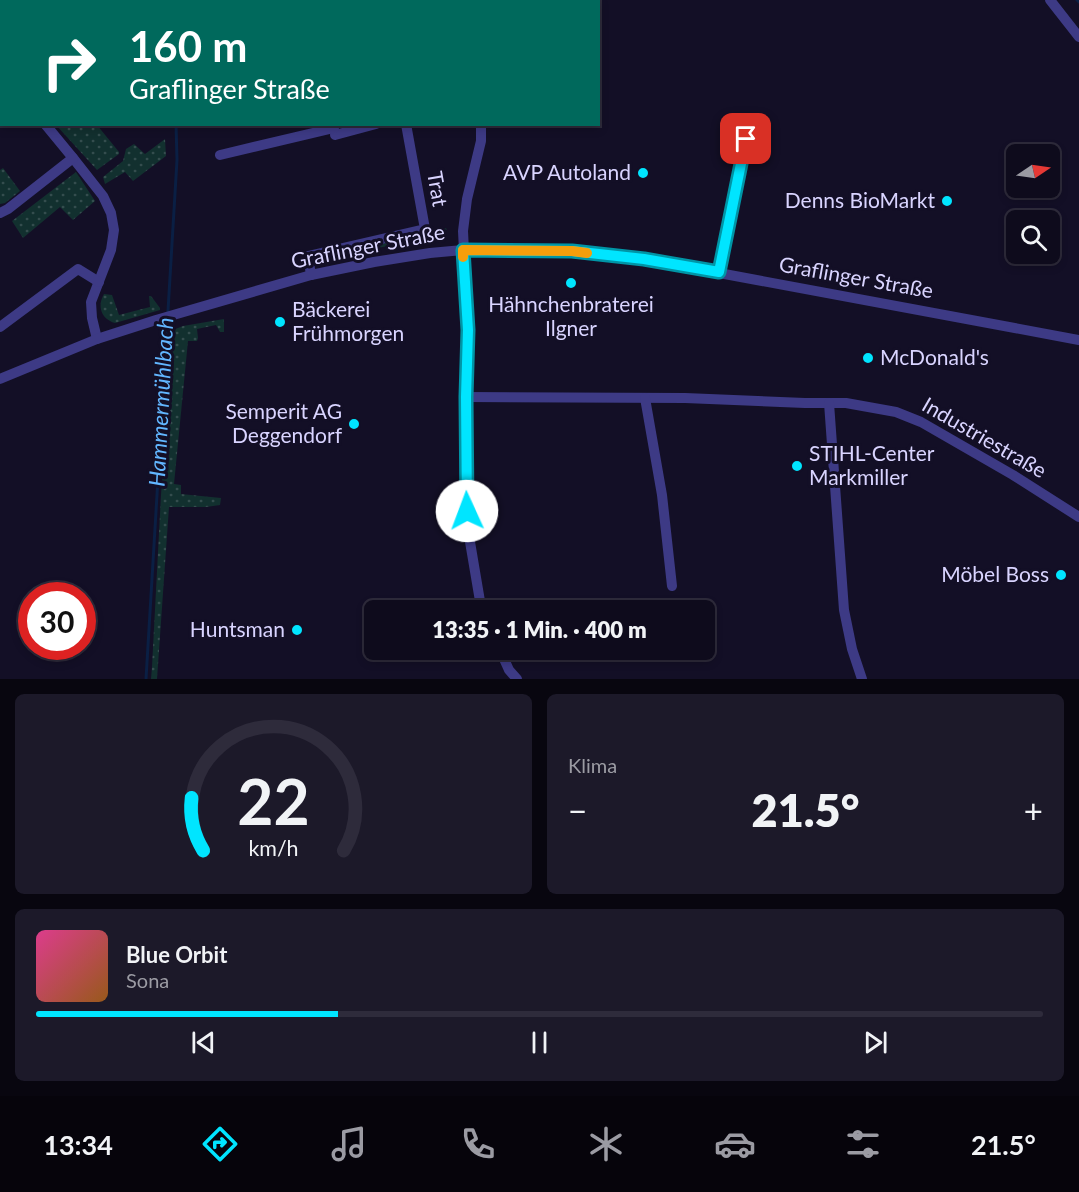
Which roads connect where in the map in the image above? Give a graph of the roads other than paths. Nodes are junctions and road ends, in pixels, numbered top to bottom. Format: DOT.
graph roads {
  1 [pos="1050,0"];
  2 [pos="1079,37"];
  3 [pos="47,126"];
  4 [pos="362,126"];
  5 [pos="406,126"];
  6 [pos="482,126"];
  7 [pos="335,130"];
  8 [pos="746,139"];
  9 [pos="220,155"];
  10 [pos="73,158"];
  11 [pos="0,213"];
  12 [pos="463,250"];
  13 [pos="719,272"];
  14 [pos="311,275"];
  15 [pos="99,282"];
  16 [pos="0,327"];
  17 [pos="97,339"];
  18 [pos="1079,340"];
  19 [pos="0,379"];
  20 [pos="466,397"];
  21 [pos="645,398"];
  22 [pos="829,403"];
  23 [pos="1079,516"];
  24 [pos="672,586"];
  25 [pos="480,600"];
  26 [pos="504,660"];
  27 [pos="517,679"];
  28 [pos="862,679"];
  1 -- 2 [label="street"];
  3 -- 10 [label="street"];
  4 -- 7 [label="street"];
  5 -- 14 [label="street, Trat"];
  6 -- 12 [label="street, Trat"];
  7 -- 9 [label="street"];
  8 -- 13 [label="street"];
  10 -- 11 [label="street"];
  10 -- 15 [label="street"];
  12 -- 13 [label="street, Graflinger Straße"];
  12 -- 14 [label="street, Graflinger Straße"];
  12 -- 20 [label="street, Trat"];
  13 -- 18 [label="street, Graflinger Straße"];
  14 -- 17 [label="street, Graflinger Straße"];
  15 -- 16 [label="street"];
  15 -- 17 [label="street"];
  17 -- 19 [label="street, Graflinger Straße"];
  20 -- 21 [label="street, Industriestraße"];
  20 -- 25 [label="street, Trat"];
  21 -- 22 [label="street, Industriestraße"];
  21 -- 24 [label="street"];
  22 -- 23 [label="street, Industriestraße"];
  22 -- 28 [label="street"];
  26 -- 27 [label="street"];
}
